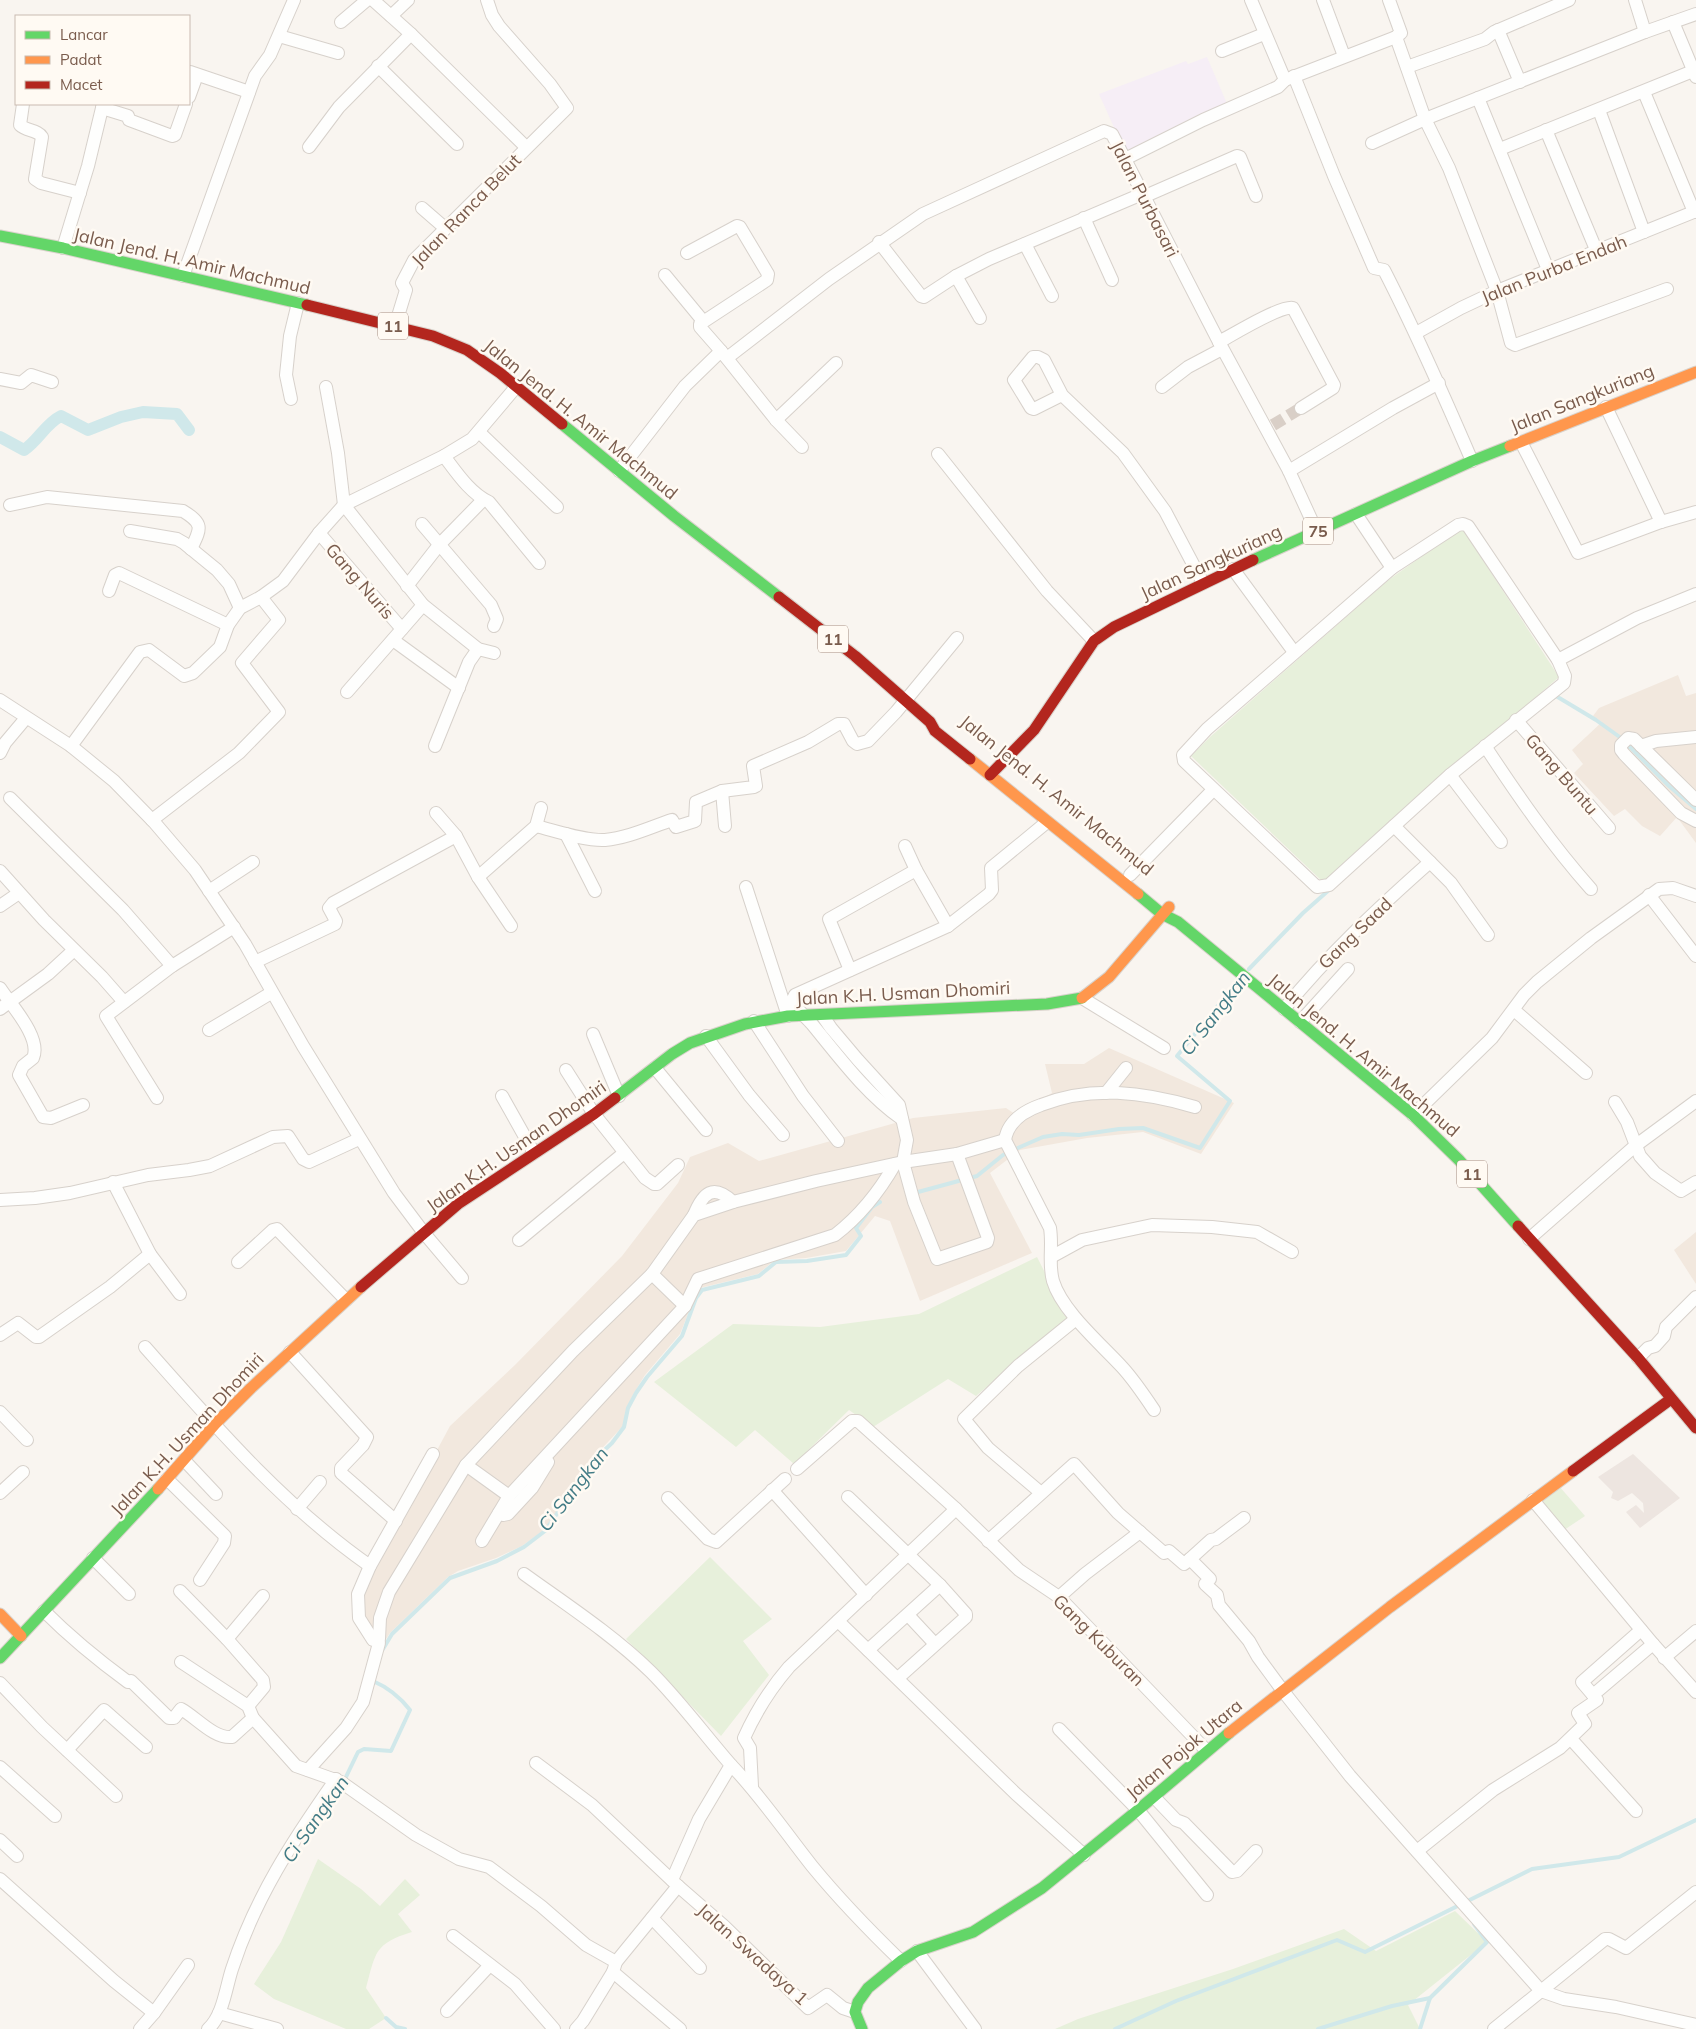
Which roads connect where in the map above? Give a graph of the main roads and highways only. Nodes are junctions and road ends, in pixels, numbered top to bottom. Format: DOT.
graph roads {
  1 [pos="0,236"];
  2 [pos="1696,372"];
  3 [pos="993,772"];
  4 [pos="1165,911"];
  5 [pos="1671,1399"];
  6 [pos="1696,1428"];
  7 [pos="0,1614"];
  8 [pos="21,1636"];
  9 [pos="0,1658"];
  10 [pos="862,2029"];
  1 -- 3 [label="main road, Jalan Jend. H. Amir Machmud / 11"];
  2 -- 3 [label="main road, Jalan Sangkuriang / 75"];
  3 -- 4 [label="main road, Jalan Jend. H. Amir Machmud / 11"];
  3 -- 4 [label="main road, Jalan Jend. H. Amir Machmud / 11"];
  4 -- 5 [label="main road, Jalan Jend. H. Amir Machmud / 11"];
  4 -- 8 [label="main road, Jalan K.H. Usman Dhomiri"];
  5 -- 6 [label="main road, Jalan Jend. H. Amir Machmud / 11"];
  5 -- 10 [label="main road, Jalan Pojok Utara"];
  7 -- 8 [label="main road"];
  8 -- 9 [label="main road, Jalan K.H. Usman Dhomiri"];
}
